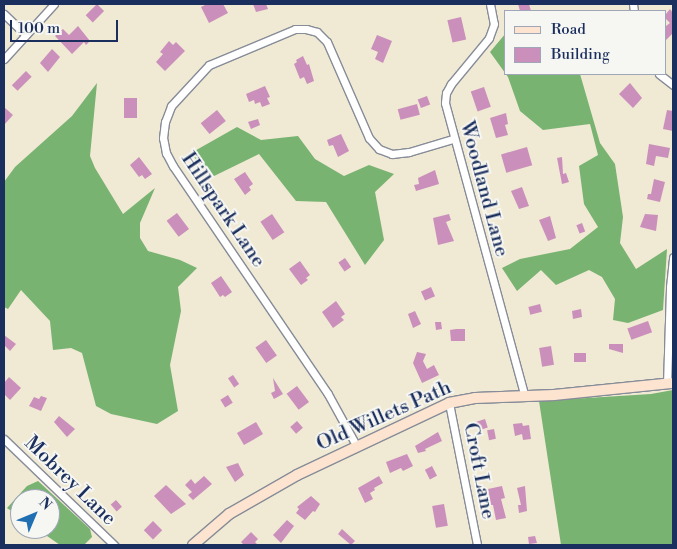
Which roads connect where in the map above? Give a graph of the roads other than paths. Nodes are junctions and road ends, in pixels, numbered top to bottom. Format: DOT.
graph roads {
  1 [pos="54,4"];
  2 [pos="490,4"];
  3 [pos="4,14"];
  4 [pos="26,35"];
  5 [pos="4,58"];
  6 [pos="660,75"];
  7 [pos="673,86"];
  8 [pos="453,139"];
  9 [pos="673,257"];
  10 [pos="670,383"];
  11 [pos="524,394"];
  12 [pos="449,403"];
  13 [pos="4,440"];
  14 [pos="356,445"];
  15 [pos="114,545"];
  16 [pos="192,545"];
  17 [pos="477,545"];
  1 -- 4 [label="street"];
  2 -- 8 [label="street, Woodland Lane"];
  3 -- 4 [label="street"];
  4 -- 5 [label="street"];
  6 -- 7 [label="street"];
  8 -- 11 [label="street, Woodland Lane"];
  8 -- 14 [label="street, Hillspark Lane"];
  9 -- 10 [label="street"];
  10 -- 11 [label="main road, Old Willets Path"];
  11 -- 12 [label="main road, Old Willets Path"];
  12 -- 14 [label="main road, Old Willets Path"];
  12 -- 17 [label="street, Croft Lane"];
  13 -- 15 [label="street, Mobrey Lane"];
  14 -- 16 [label="main road, Old Willets Path"];
}
